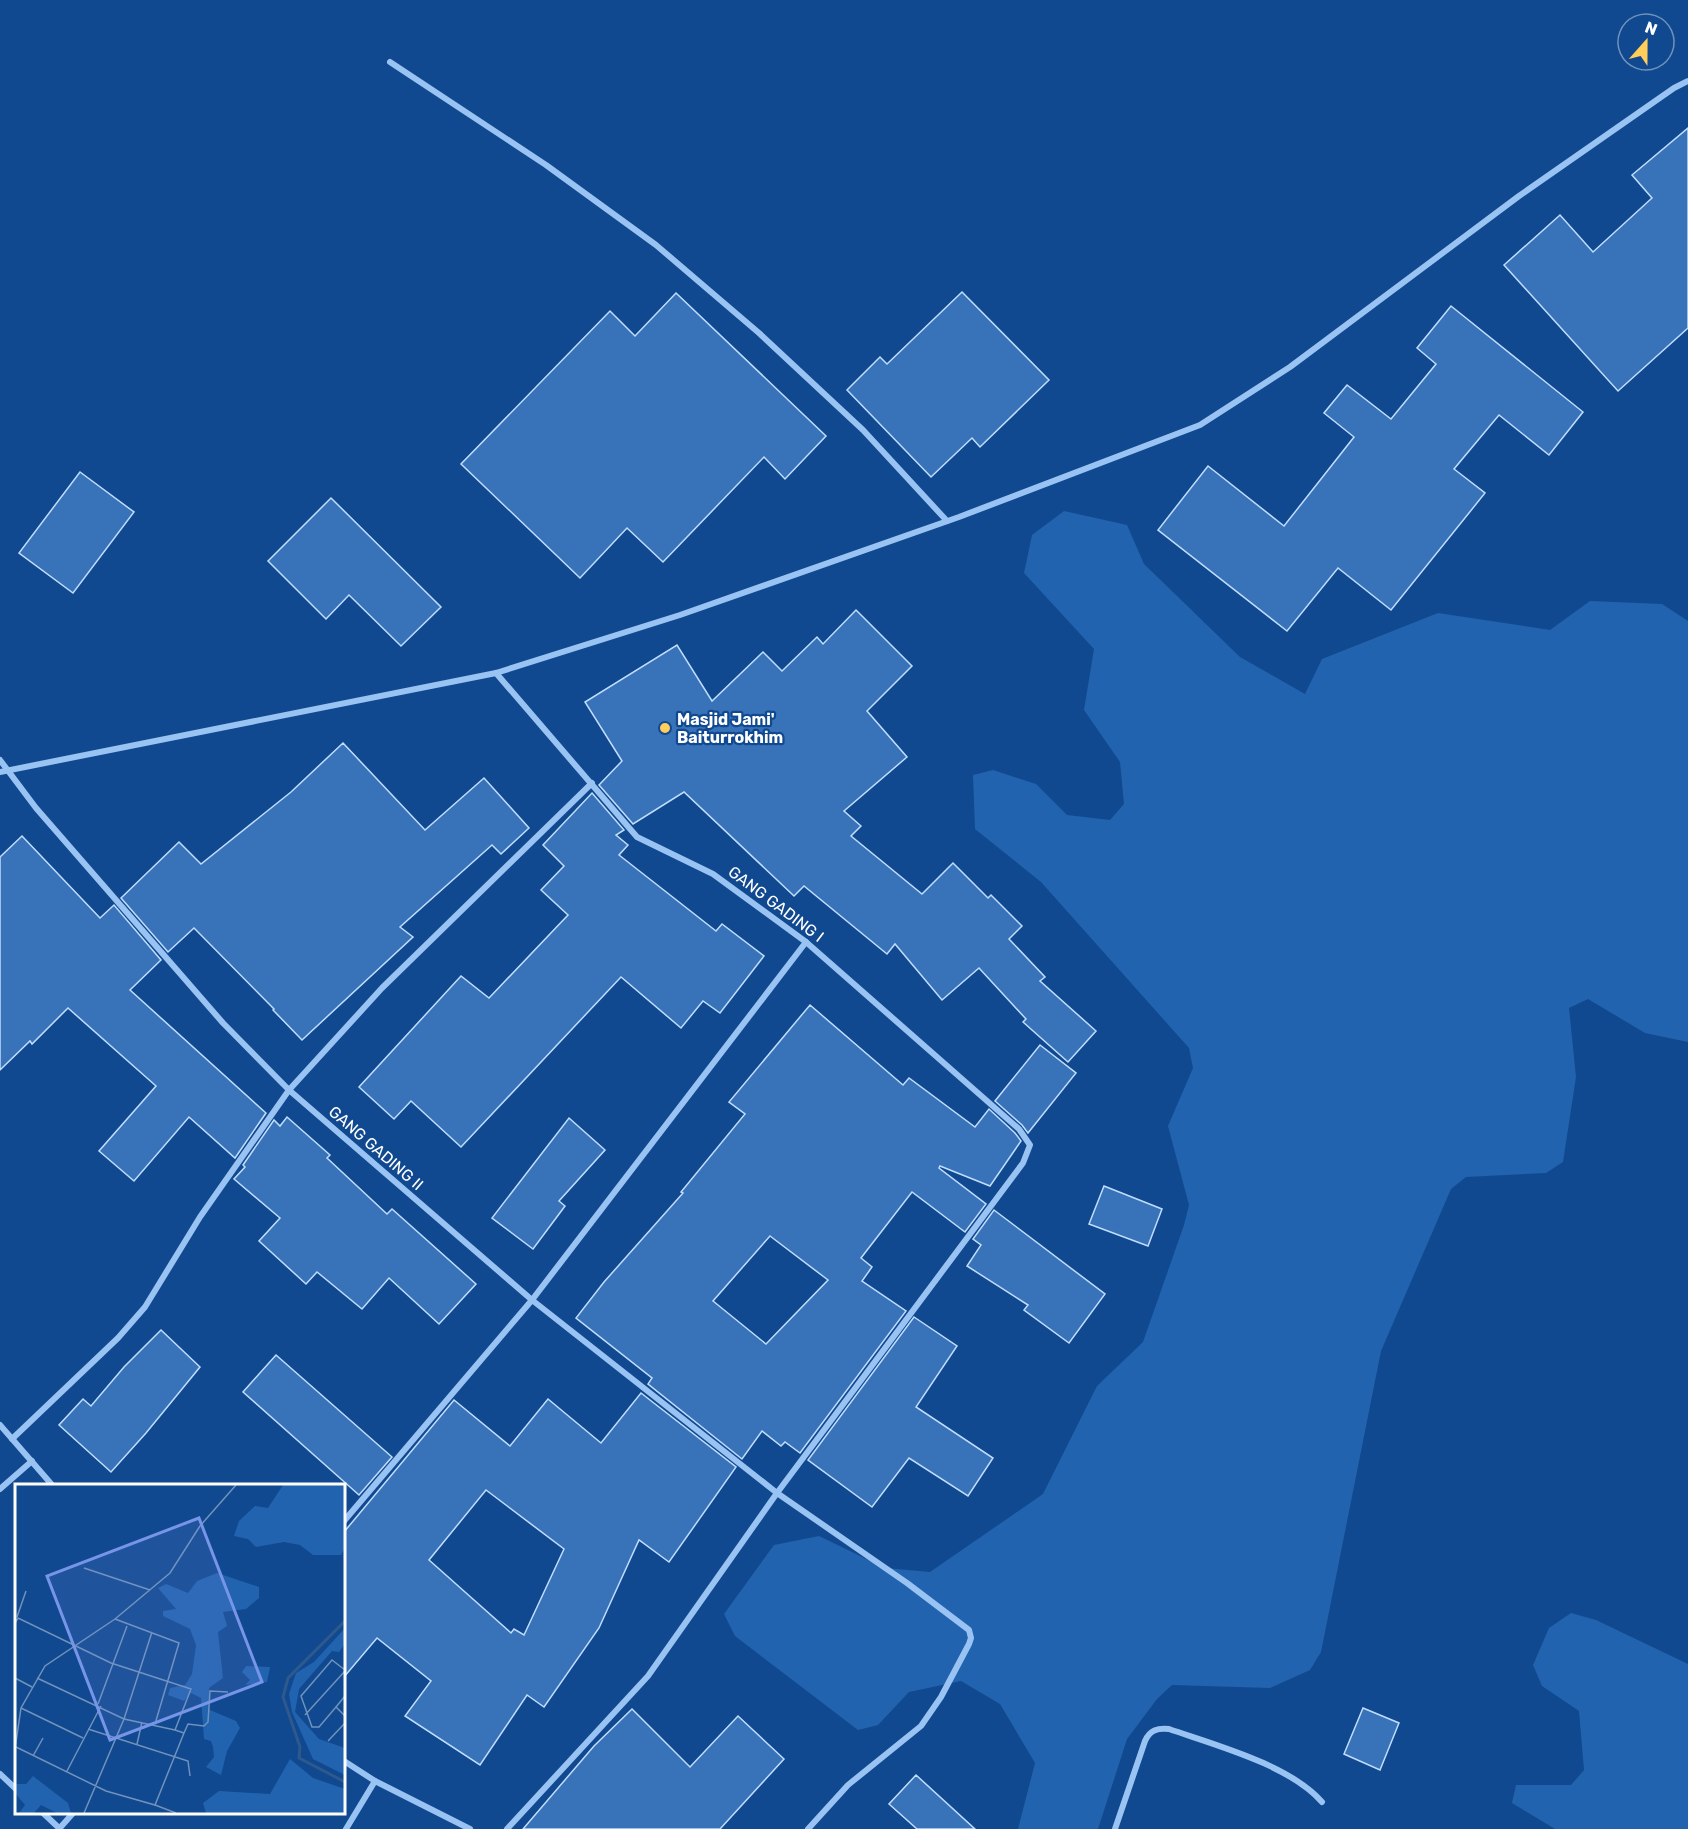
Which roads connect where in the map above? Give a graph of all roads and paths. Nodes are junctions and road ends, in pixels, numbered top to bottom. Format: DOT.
graph roads {
  1 [pos="390,62"];
  2 [pos="1688,81"];
  3 [pos="947,521"];
  4 [pos="496,673"];
  5 [pos="0,760"];
  6 [pos="9,770"];
  7 [pos="0,772"];
  8 [pos="592,783"];
  9 [pos="806,942"];
  10 [pos="289,1090"];
  11 [pos="532,1300"];
  12 [pos="0,1425"];
  13 [pos="12,1439"];
  14 [pos="32,1461"];
  15 [pos="52,1484"];
  16 [pos="0,1489"];
  17 [pos="777,1493"];
  18 [pos="345,1520"];
  19 [pos="345,1762"];
  20 [pos="0,1774"];
  21 [pos="375,1781"];
  22 [pos="15,1788"];
  23 [pos="1322,1802"];
  24 [pos="44,1814"];
  25 [pos="72,1814"];
  26 [pos="59,1829"];
  27 [pos="346,1829"];
  28 [pos="470,1829"];
  29 [pos="507,1829"];
  30 [pos="808,1829"];
  31 [pos="1115,1829"];
  1 -- 3 [label="street"];
  2 -- 3 [label="street"];
  3 -- 4 [label="street"];
  4 -- 6 [label="street"];
  4 -- 8 [label="street, GANG GADING I"];
  5 -- 6 [label="street, GANG GADING II"];
  6 -- 7 [label="street"];
  6 -- 10 [label="street, GANG GADING II"];
  8 -- 9 [label="street, GANG GADING I"];
  8 -- 10 [label="street"];
  9 -- 11 [label="street"];
  9 -- 17 [label="street, GANG GADING I"];
  10 -- 11 [label="street, GANG GADING II"];
  10 -- 13 [label="street"];
  11 -- 17 [label="street, GANG GADING II"];
  11 -- 18 [label="street"];
  12 -- 13 [label="street"];
  13 -- 14 [label="street"];
  14 -- 15 [label="street"];
  14 -- 16 [label="street"];
  17 -- 29 [label="street"];
  17 -- 30 [label="street, GANG GADING II"];
  19 -- 21 [label="street"];
  20 -- 22 [label="street"];
  21 -- 27 [label="street"];
  21 -- 28 [label="street"];
  23 -- 31 [label="street"];
  24 -- 26 [label="street"];
  25 -- 26 [label="street"];
}
